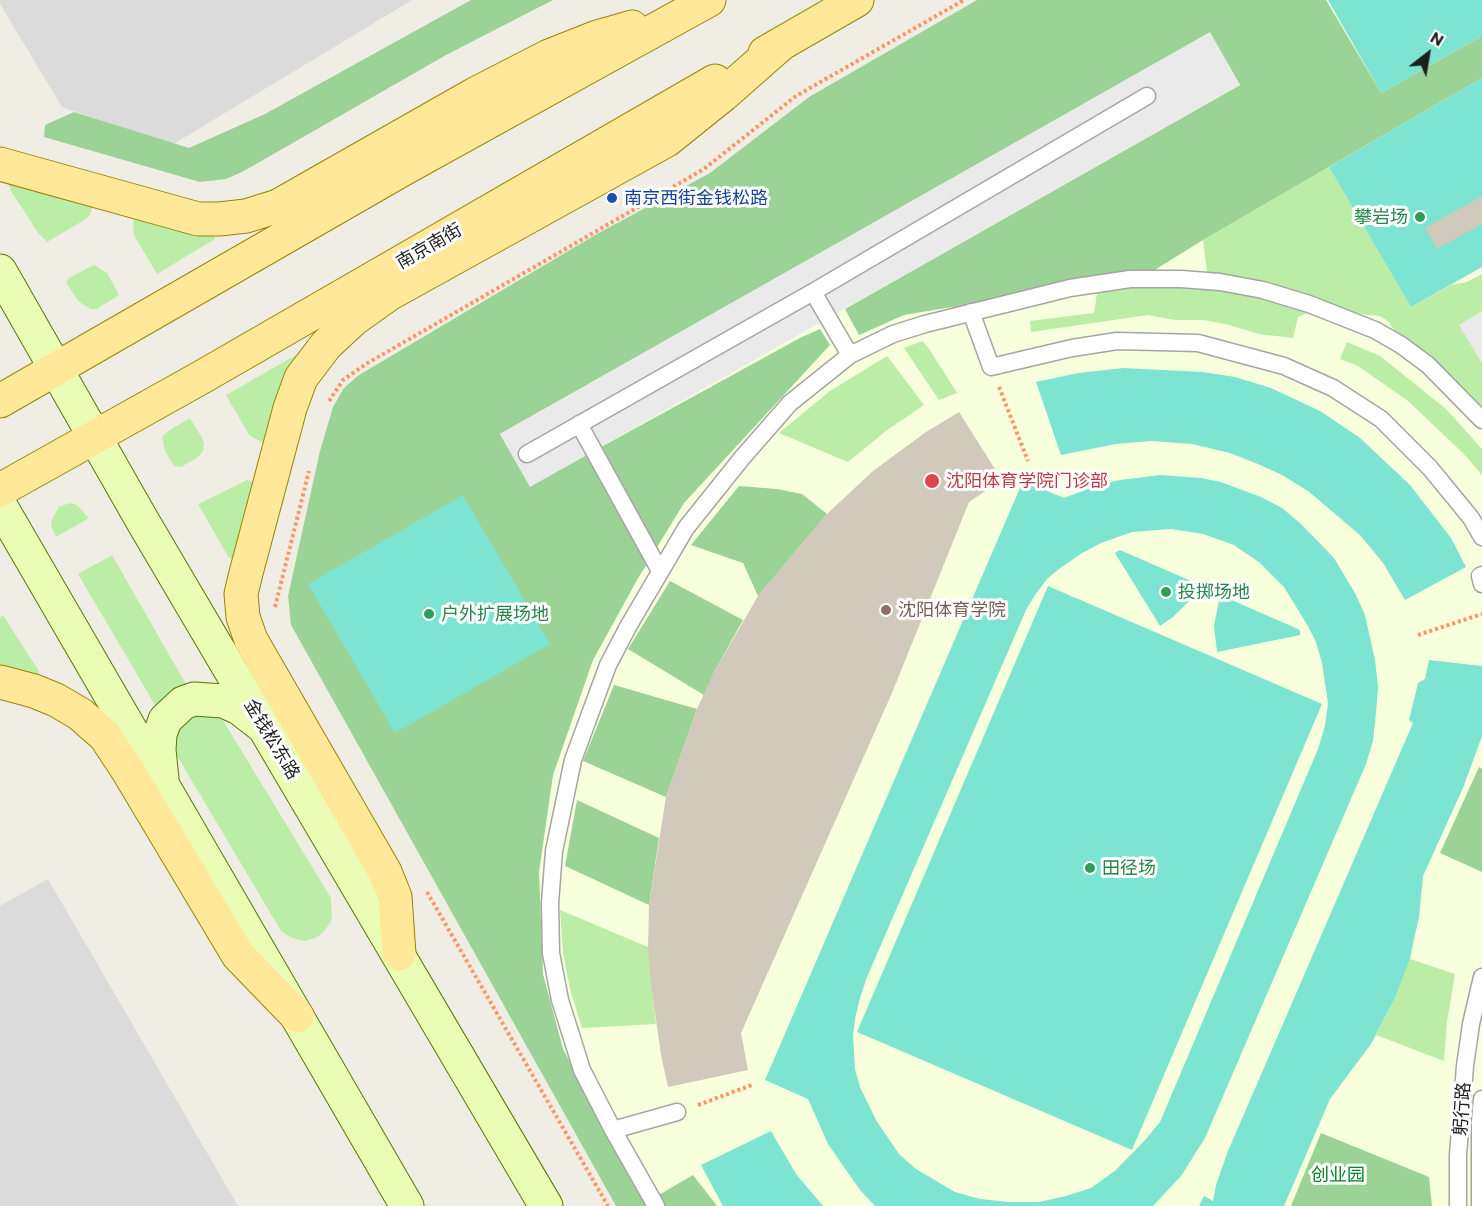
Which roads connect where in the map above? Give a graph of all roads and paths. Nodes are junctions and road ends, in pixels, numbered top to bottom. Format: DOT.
graph roads {
  1 [pos="857,0"];
  2 [pos="964,0"];
  3 [pos="702,4"];
  4 [pos="782,43"];
  5 [pos="1147,96"];
  6 [pos="0,164"];
  7 [pos="0,271"];
  8 [pos="813,292"];
  9 [pos="971,312"];
  10 [pos="850,355"];
  11 [pos="991,367"];
  12 [pos="57,370"];
  13 [pos="0,401"];
  14 [pos="328,403"];
  15 [pos="1482,420"];
  16 [pos="579,424"];
  17 [pos="94,438"];
  18 [pos="527,454"];
  19 [pos="1028,460"];
  20 [pos="310,466"];
  21 [pos="0,490"];
  22 [pos="0,505"];
  23 [pos="1482,537"];
  24 [pos="660,571"];
  25 [pos="1482,575"];
  26 [pos="1482,585"];
  27 [pos="274,610"];
  28 [pos="1482,614"];
  29 [pos="1418,635"];
  30 [pos="0,682"];
  31 [pos="268,733"];
  32 [pos="163,787"];
  33 [pos="425,888"];
  34 [pos="399,954"];
  35 [pos="1482,977"];
  36 [pos="297,1016"];
  37 [pos="752,1085"];
  38 [pos="1482,1099"];
  39 [pos="677,1112"];
  40 [pos="613,1130"];
  41 [pos="1475,1205"];
  42 [pos="407,1206"];
  43 [pos="546,1206"];
  44 [pos="608,1206"];
  45 [pos="656,1206"];
  46 [pos="1458,1206"];
  1 -- 4 [label="main road, 南京南街"];
  2 -- 14 [label="path"];
  3 -- 6 [label="main road"];
  3 -- 12 [label="main road"];
  4 -- 17 [label="main road, 南京南街"];
  4 -- 34 [label="main road"];
  5 -- 8 [label="lane"];
  7 -- 12 [label="main road, 金钱松东路"];
  8 -- 10 [label="lane"];
  8 -- 16 [label="lane"];
  9 -- 10 [label="lane"];
  9 -- 11 [label="lane"];
  9 -- 15 [label="lane"];
  10 -- 24 [label="lane"];
  11 -- 19 [label="path"];
  11 -- 23 [label="lane"];
  12 -- 13 [label="main road"];
  12 -- 17 [label="main road, 金钱松东路"];
  16 -- 18 [label="lane"];
  16 -- 24 [label="lane"];
  17 -- 21 [label="main road, 南京南街"];
  17 -- 31 [label="main road, 金钱松东路"];
  20 -- 27 [label="path"];
  22 -- 32 [label="main road"];
  24 -- 40 [label="lane"];
  25 -- 26 [label="lane"];
  28 -- 29 [label="path"];
  30 -- 36 [label="main road"];
  31 -- 32 [label="main road"];
  31 -- 34 [label="main road, 金钱松东路"];
  32 -- 36 [label="main road"];
  33 -- 44 [label="path"];
  34 -- 43 [label="main road, 金钱松东路"];
  35 -- 46 [label="lane, 躬行路"];
  36 -- 42 [label="main road"];
  37 -- 39 [label="path"];
  38 -- 41 [label="lane, 躬行路"];
  39 -- 40 [label="lane"];
  40 -- 45 [label="lane"];
}
